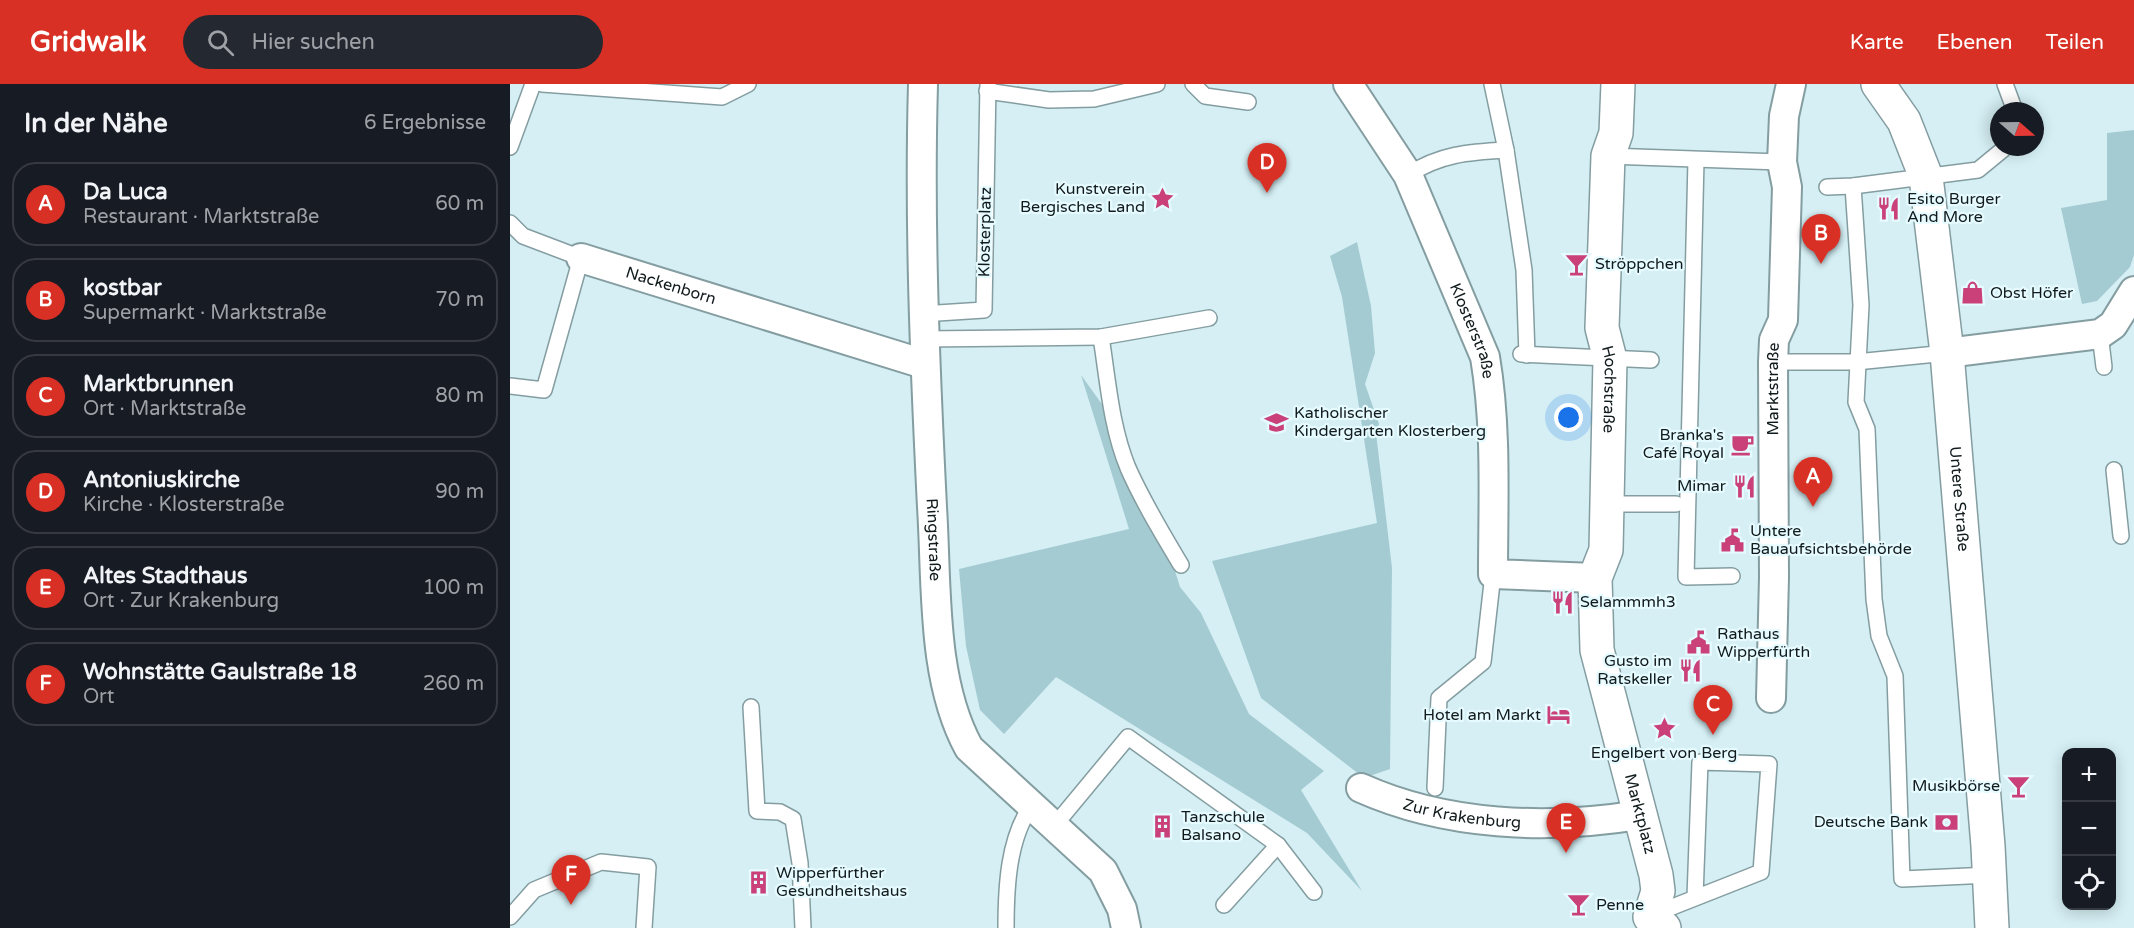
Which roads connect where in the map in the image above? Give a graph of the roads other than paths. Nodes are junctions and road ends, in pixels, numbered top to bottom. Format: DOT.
graph roads {
  1 [pos="533,84"];
  2 [pos="542,84"];
  3 [pos="748,84"];
  4 [pos="923,84"];
  5 [pos="1157,84"];
  6 [pos="1193,84"];
  7 [pos="1348,84"];
  8 [pos="1492,84"];
  9 [pos="1618,84"];
  10 [pos="1791,84"];
  11 [pos="1878,84"];
  12 [pos="2005,84"];
  13 [pos="987,87"];
  14 [pos="1248,102"];
  15 [pos="2012,102"];
  16 [pos="510,147"];
  17 [pos="1506,150"];
  18 [pos="1608,156"];
  19 [pos="1995,156"];
  20 [pos="1696,160"];
  21 [pos="1782,162"];
  22 [pos="1408,175"];
  23 [pos="1926,177"];
  24 [pos="1827,186"];
  25 [pos="1853,186"];
  26 [pos="510,223"];
  27 [pos="581,258"];
  28 [pos="2134,291"];
  29 [pos="1209,318"];
  30 [pos="2100,334"];
  31 [pos="1101,337"];
  32 [pos="923,339"];
  33 [pos="1947,353"];
  34 [pos="1610,359"];
  35 [pos="1651,360"];
  36 [pos="1773,362"];
  37 [pos="1857,362"];
  38 [pos="2104,367"];
  39 [pos="510,386"];
  40 [pos="2114,470"];
  41 [pos="1607,504"];
  42 [pos="1676,504"];
  43 [pos="2121,536"];
  44 [pos="1180,565"];
  45 [pos="1493,574"];
  46 [pos="1732,576"];
  47 [pos="1595,578"];
  48 [pos="1607,692"];
  49 [pos="1771,698"];
  50 [pos="751,708"];
  51 [pos="1361,788"];
  52 [pos="1435,788"];
  53 [pos="1032,805"];
  54 [pos="1639,814"];
  55 [pos="1055,825"];
  56 [pos="1278,845"];
  57 [pos="1990,875"];
  58 [pos="1314,891"];
  59 [pos="1695,897"];
  60 [pos="1224,905"];
  61 [pos="510,917"];
  62 [pos="1651,924"];
  63 [pos="644,928"];
  64 [pos="802,928"];
  65 [pos="1006,928"];
  66 [pos="1126,928"];
  67 [pos="1992,928"];
  1 -- 16 [label="lane"];
  2 -- 3 [label="lane"];
  4 -- 32 [label="street, Ringstraße"];
  5 -- 13 [label="lane, Klosterplatz"];
  6 -- 14 [label="lane"];
  7 -- 22 [label="street, Klosterstraße"];
  8 -- 17 [label="lane"];
  9 -- 18 [label="street, Hochstraße"];
  10 -- 21 [label="street, Marktstraße"];
  11 -- 23 [label="street, Untere Straße"];
  12 -- 15 [label="lane"];
  13 -- 32 [label="lane, Klosterplatz"];
  17 -- 22 [label="lane"];
  17 -- 34 [label="lane"];
  18 -- 20 [label="lane"];
  18 -- 34 [label="street, Hochstraße"];
  19 -- 23 [label="lane"];
  20 -- 21 [label="lane"];
  20 -- 46 [label="lane"];
  21 -- 36 [label="street, Marktstraße"];
  22 -- 45 [label="street, Klosterstraße"];
  23 -- 25 [label="lane"];
  23 -- 33 [label="street, Untere Straße"];
  24 -- 25 [label="lane"];
  25 -- 37 [label="lane"];
  26 -- 27 [label="lane"];
  27 -- 32 [label="street, Nackenborn"];
  27 -- 39 [label="lane"];
  28 -- 30 [label="street"];
  29 -- 31 [label="lane"];
  30 -- 33 [label="street"];
  30 -- 38 [label="lane"];
  31 -- 32 [label="lane"];
  31 -- 44 [label="lane"];
  32 -- 53 [label="street, Ringstraße"];
  33 -- 37 [label="lane"];
  33 -- 57 [label="street, Untere Straße"];
  34 -- 35 [label="lane"];
  34 -- 41 [label="street, Hochstraße"];
  36 -- 37 [label="lane"];
  36 -- 49 [label="street, Marktstraße"];
  37 -- 57 [label="lane"];
  40 -- 43 [label="lane"];
  41 -- 42 [label="lane"];
  41 -- 47 [label="street, Hochstraße"];
  45 -- 47 [label="street"];
  45 -- 52 [label="lane"];
  47 -- 48 [label="street, Hochstraße"];
  48 -- 54 [label="street, Marktplatz"];
  50 -- 64 [label="lane"];
  51 -- 54 [label="street, Zur Krakenburg"];
  53 -- 55 [label="street, Ringstraße"];
  53 -- 65 [label="lane"];
  54 -- 62 [label="street, Marktplatz"];
  55 -- 56 [label="lane"];
  55 -- 66 [label="street, Ringstraße"];
  56 -- 58 [label="lane"];
  56 -- 60 [label="lane"];
  57 -- 67 [label="street, Untere Straße"];
  59 -- 59 [label="lane"];
  59 -- 62 [label="lane"];
  61 -- 63 [label="lane"];
}
